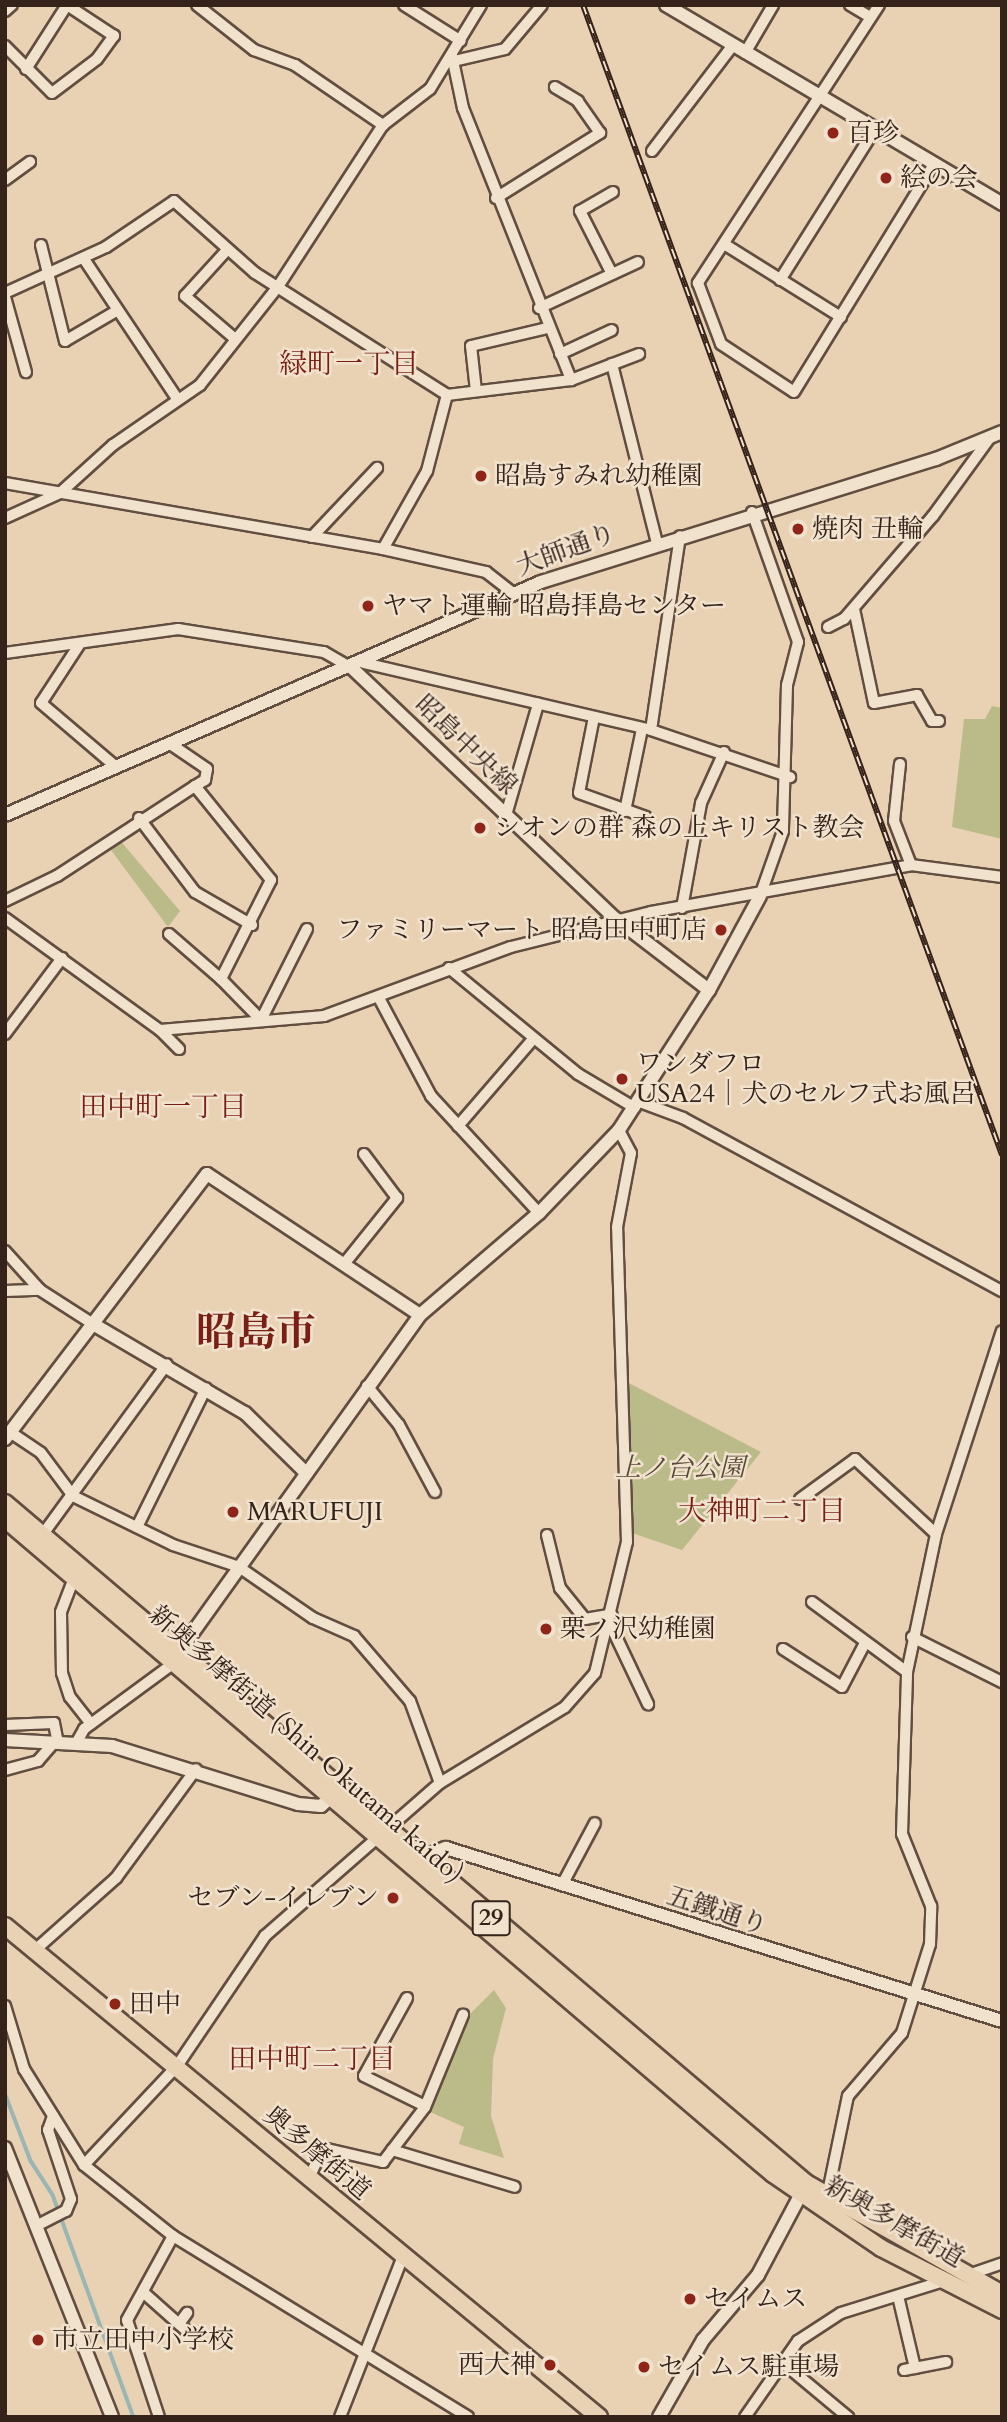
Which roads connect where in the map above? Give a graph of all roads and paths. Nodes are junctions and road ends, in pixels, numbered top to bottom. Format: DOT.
graph roads {
  1 [pos="12,5"];
  2 [pos="67,5"];
  3 [pos="197,5"];
  4 [pos="404,5"];
  5 [pos="481,5"];
  6 [pos="542,5"];
  7 [pos="666,5"];
  8 [pos="773,5"];
  9 [pos="850,5"];
  10 [pos="879,5"];
  11 [pos="5,11"];
  12 [pos="869,16"];
  13 [pos="461,41"];
  14 [pos="733,45"];
  15 [pos="5,46"];
  16 [pos="746,53"];
  17 [pos="453,59"];
  18 [pos="26,69"];
  19 [pos="555,87"];
  20 [pos="820,97"];
  21 [pos="383,125"];
  22 [pos="875,129"];
  23 [pos="652,151"];
  24 [pos="30,162"];
  25 [pos="934,164"];
  26 [pos="5,180"];
  27 [pos="614,192"];
  28 [pos="496,198"];
  29 [pos="1002,204"];
  30 [pos="724,244"];
  31 [pos="41,245"];
  32 [pos="227,250"];
  33 [pos="84,259"];
  34 [pos="638,262"];
  35 [pos="47,274"];
  36 [pos="612,274"];
  37 [pos="780,279"];
  38 [pos="277,288"];
  39 [pos="5,295"];
  40 [pos="539,308"];
  41 [pos="118,310"];
  42 [pos="841,317"];
  43 [pos="548,328"];
  44 [pos="612,330"];
  45 [pos="234,338"];
  46 [pos="559,354"];
  47 [pos="639,354"];
  48 [pos="612,364"];
  49 [pos="26,372"];
  50 [pos="571,380"];
  51 [pos="476,391"];
  52 [pos="447,395"];
  53 [pos="176,397"];
  54 [pos="1002,432"];
  55 [pos="989,439"];
  56 [pos="377,468"];
  57 [pos="5,483"];
  58 [pos="60,493"];
  59 [pos="752,512"];
  60 [pos="5,518"];
  61 [pos="680,536"];
  62 [pos="312,537"];
  63 [pos="657,543"];
  64 [pos="383,549"];
  65 [pos="514,594"];
  66 [pos="854,609"];
  67 [pos="828,628"];
  68 [pos="79,645"];
  69 [pos="5,653"];
  70 [pos="364,663"];
  71 [pos="352,668"];
  72 [pos="538,704"];
  73 [pos="594,717"];
  74 [pos="939,721"];
  75 [pos="646,729"];
  76 [pos="169,743"];
  77 [pos="724,752"];
  78 [pos="900,764"];
  79 [pos="115,766"];
  80 [pos="790,777"];
  81 [pos="195,786"];
  82 [pos="625,811"];
  83 [pos="506,815"];
  84 [pos="5,816"];
  85 [pos="646,817"];
  86 [pos="139,818"];
  87 [pos="911,865"];
  88 [pos="1002,877"];
  89 [pos="760,896"];
  90 [pos="5,901"];
  91 [pos="682,908"];
  92 [pos="5,918"];
  93 [pos="617,919"];
  94 [pos="252,925"];
  95 [pos="307,929"];
  96 [pos="169,934"];
  97 [pos="62,958"];
  98 [pos="449,968"];
  99 [pos="221,979"];
  100 [pos="709,990"];
  101 [pos="379,998"];
  102 [pos="261,1020"];
  103 [pos="160,1030"];
  104 [pos="5,1034"];
  105 [pos="533,1039"];
  106 [pos="179,1049"];
  107 [pos="637,1105"];
  108 [pos="458,1126"];
  109 [pos="619,1130"];
  110 [pos="364,1154"];
  111 [pos="539,1213"];
  112 [pos="5,1251"];
  113 [pos="344,1264"];
  114 [pos="40,1290"];
  115 [pos="5,1292"];
  116 [pos="1002,1292"];
  117 [pos="419,1315"];
  118 [pos="93,1324"];
  119 [pos="1002,1331"];
  120 [pos="167,1364"];
  121 [pos="367,1386"];
  122 [pos="206,1388"];
  123 [pos="8,1435"];
  124 [pos="306,1473"];
  125 [pos="435,1492"];
  126 [pos="73,1496"];
  127 [pos="800,1499"];
  128 [pos="5,1503"];
  129 [pos="5,1519"];
  130 [pos="137,1527"];
  131 [pos="43,1534"];
  132 [pos="936,1534"];
  133 [pos="547,1535"];
  134 [pos="239,1567"];
  135 [pos="74,1578"];
  136 [pos="812,1602"];
  137 [pos="611,1619"];
  138 [pos="912,1637"];
  139 [pos="864,1645"];
  140 [pos="783,1649"];
  141 [pos="176,1656"];
  142 [pos="907,1672"];
  143 [pos="1002,1682"];
  144 [pos="648,1704"];
  145 [pos="91,1724"];
  146 [pos="5,1725"];
  147 [pos="57,1739"];
  148 [pos="5,1740"];
  149 [pos="78,1740"];
  150 [pos="196,1769"];
  151 [pos="5,1770"];
  152 [pos="440,1783"];
  153 [pos="331,1797"];
  154 [pos="595,1823"];
  155 [pos="384,1834"];
  156 [pos="422,1857"];
  157 [pos="562,1885"];
  158 [pos="5,1926"];
  159 [pos="34,1951"];
  160 [pos="916,1994"];
  161 [pos="407,1998"];
  162 [pos="5,2006"];
  163 [pos="463,2015"];
  164 [pos="1002,2021"];
  165 [pos="177,2066"];
  166 [pos="425,2106"];
  167 [pos="53,2116"];
  168 [pos="5,2148"];
  169 [pos="392,2150"];
  170 [pos="84,2165"];
  171 [pos="309,2178"];
  172 [pos="515,2187"];
  173 [pos="803,2189"];
  174 [pos="827,2197"];
  175 [pos="36,2226"];
  176 [pos="173,2236"];
  177 [pos="403,2256"];
  178 [pos="1002,2263"];
  179 [pos="966,2276"];
  180 [pos="943,2281"];
  181 [pos="142,2292"];
  182 [pos="1002,2294"];
  183 [pos="898,2296"];
  184 [pos="1002,2310"];
  185 [pos="187,2314"];
  186 [pos="179,2324"];
  187 [pos="189,2333"];
  188 [pos="369,2351"];
  189 [pos="946,2362"];
  190 [pos="783,2363"];
  191 [pos="112,2417"];
  192 [pos="159,2417"];
  193 [pos="340,2417"];
  194 [pos="468,2417"];
  195 [pos="599,2417"];
  196 [pos="659,2417"];
  197 [pos="745,2417"];
  198 [pos="848,2417"];
  1 -- 11 [label="street"];
  2 -- 18 [label="street"];
  2 -- 18 [label="street"];
  3 -- 21 [label="street"];
  4 -- 13 [label="street"];
  5 -- 13 [label="street"];
  6 -- 17 [label="street"];
  7 -- 14 [label="street"];
  8 -- 16 [label="street"];
  9 -- 12 [label="street"];
  10 -- 12 [label="street"];
  12 -- 20 [label="street"];
  13 -- 17 [label="street"];
  14 -- 16 [label="street"];
  14 -- 23 [label="street"];
  15 -- 18 [label="street"];
  16 -- 20 [label="street"];
  17 -- 21 [label="street"];
  17 -- 28 [label="street"];
  19 -- 28 [label="street"];
  20 -- 22 [label="street"];
  20 -- 30 [label="street"];
  21 -- 38 [label="street"];
  22 -- 25 [label="street"];
  22 -- 37 [label="street"];
  24 -- 26 [label="street"];
  25 -- 29 [label="street"];
  25 -- 42 [label="street"];
  27 -- 36 [label="street"];
  28 -- 40 [label="street"];
  30 -- 37 [label="street"];
  30 -- 42 [label="street"];
  31 -- 35 [label="street"];
  32 -- 33 [label="street"];
  32 -- 38 [label="street"];
  32 -- 45 [label="street"];
  33 -- 35 [label="street"];
  33 -- 41 [label="street"];
  34 -- 36 [label="street"];
  35 -- 39 [label="street"];
  35 -- 41 [label="street"];
  36 -- 40 [label="street"];
  37 -- 42 [label="street"];
  38 -- 45 [label="street"];
  38 -- 52 [label="street"];
  39 -- 49 [label="street"];
  40 -- 43 [label="street"];
  41 -- 53 [label="street"];
  43 -- 46 [label="street"];
  43 -- 51 [label="street"];
  44 -- 46 [label="street"];
  45 -- 53 [label="street"];
  46 -- 50 [label="street"];
  47 -- 48 [label="street"];
  48 -- 50 [label="street"];
  48 -- 63 [label="street"];
  50 -- 51 [label="street"];
  51 -- 52 [label="street"];
  52 -- 64 [label="street"];
  53 -- 58 [label="street"];
  54 -- 55 [label="street, 大師通り"];
  55 -- 59 [label="street, 大師通り"];
  55 -- 66 [label="street"];
  56 -- 62 [label="street"];
  57 -- 58 [label="street"];
  58 -- 60 [label="street"];
  58 -- 62 [label="street"];
  59 -- 61 [label="street, 大師通り"];
  59 -- 80 [label="street"];
  61 -- 63 [label="street, 大師通り"];
  61 -- 75 [label="street"];
  62 -- 64 [label="street"];
  63 -- 65 [label="street, 大師通り"];
  64 -- 65 [label="street"];
  65 -- 70 [label="street, 大師通り"];
  66 -- 67 [label="street"];
  66 -- 74 [label="street"];
  68 -- 69 [label="street"];
  68 -- 71 [label="street"];
  68 -- 79 [label="street"];
  70 -- 71 [label="street, 大師通り"];
  70 -- 72 [label="street"];
  71 -- 76 [label="street, 大師通り"];
  71 -- 83 [label="street, 昭島中央線"];
  72 -- 73 [label="street"];
  72 -- 83 [label="street"];
  73 -- 75 [label="street"];
  73 -- 82 [label="street"];
  75 -- 77 [label="street"];
  75 -- 82 [label="street"];
  76 -- 79 [label="street, 大師通り"];
  76 -- 81 [label="street"];
  77 -- 80 [label="street"];
  77 -- 91 [label="street"];
  78 -- 87 [label="street"];
  79 -- 84 [label="street, 大師通り"];
  80 -- 89 [label="street"];
  81 -- 86 [label="street"];
  81 -- 94 [label="street"];
  82 -- 85 [label="street"];
  83 -- 93 [label="street, 昭島中央線"];
  86 -- 90 [label="street"];
  86 -- 94 [label="street"];
  87 -- 88 [label="street"];
  87 -- 89 [label="street"];
  89 -- 91 [label="street"];
  89 -- 100 [label="street"];
  91 -- 93 [label="street"];
  92 -- 97 [label="street"];
  93 -- 98 [label="street"];
  93 -- 100 [label="street, 昭島中央線"];
  94 -- 99 [label="street"];
  95 -- 102 [label="street"];
  96 -- 99 [label="street"];
  97 -- 103 [label="street"];
  97 -- 104 [label="street"];
  98 -- 101 [label="street"];
  98 -- 105 [label="street"];
  99 -- 102 [label="street"];
  100 -- 107 [label="street"];
  101 -- 102 [label="street"];
  101 -- 108 [label="street"];
  102 -- 103 [label="street"];
  103 -- 106 [label="street"];
  105 -- 107 [label="street"];
  105 -- 108 [label="street"];
  107 -- 109 [label="street"];
  107 -- 116 [label="street"];
  108 -- 111 [label="street"];
  109 -- 111 [label="street"];
  109 -- 137 [label="street"];
  110 -- 113 [label="street"];
  111 -- 117 [label="street"];
  112 -- 114 [label="street"];
  113 -- 117 [label="street"];
  113 -- 118 [label="street"];
  114 -- 115 [label="street"];
  114 -- 118 [label="street"];
  117 -- 121 [label="street"];
  118 -- 120 [label="street"];
  118 -- 123 [label="street"];
  119 -- 132 [label="street"];
  120 -- 122 [label="street"];
  120 -- 126 [label="street"];
  121 -- 124 [label="street"];
  121 -- 125 [label="street"];
  122 -- 124 [label="street"];
  122 -- 130 [label="street"];
  123 -- 126 [label="street"];
  124 -- 134 [label="street"];
  126 -- 130 [label="street"];
  126 -- 131 [label="street"];
  127 -- 132 [label="street"];
  128 -- 131 [label="main road, 29"];
  129 -- 135 [label="main road, 新奥多摩街道 (Shin Okutama kaido) / 29"];
  130 -- 134 [label="street"];
  131 -- 141 [label="main road, 29"];
  132 -- 138 [label="street"];
  133 -- 137 [label="street"];
  134 -- 141 [label="street"];
  134 -- 152 [label="street"];
  135 -- 141 [label="main road, 新奥多摩街道 (Shin Okutama kaido) / 29"];
  135 -- 145 [label="street"];
  136 -- 139 [label="street"];
  137 -- 144 [label="street"];
  137 -- 152 [label="street"];
  138 -- 142 [label="street"];
  138 -- 143 [label="street"];
  139 -- 140 [label="street"];
  139 -- 142 [label="street"];
  141 -- 145 [label="street"];
  141 -- 153 [label="main road, 新奥多摩街道 (Shin Okutama kaido) / 29"];
  141 -- 155 [label="main road, 新奥多摩街道 (Shin Okutama kaido) / 29"];
  142 -- 160 [label="street"];
  145 -- 149 [label="street"];
  146 -- 147 [label="street"];
  147 -- 148 [label="street"];
  147 -- 149 [label="street"];
  147 -- 151 [label="street"];
  149 -- 150 [label="street"];
  150 -- 153 [label="street"];
  150 -- 159 [label="street"];
  152 -- 155 [label="street"];
  153 -- 155 [label="main road, 新奥多摩街道 (Shin Okutama kaido) / 29"];
  154 -- 157 [label="street"];
  155 -- 156 [label="main road, 新奥多摩街道 (Shin Okutama kaido) / 29"];
  155 -- 165 [label="street"];
  155 -- 173 [label="main road, 新奥多摩街道 (Shin Okutama kaido) / 29"];
  156 -- 157 [label="street, 五鐵通り"];
  156 -- 173 [label="main road, 新奥多摩街道 (Shin Okutama kaido) / 29"];
  157 -- 160 [label="street, 五鐵通り"];
  158 -- 159 [label="main road, 奥多摩街道"];
  159 -- 165 [label="main road, 奥多摩街道"];
  160 -- 164 [label="street, 五鐵通り"];
  160 -- 174 [label="street"];
  161 -- 166 [label="street"];
  162 -- 167 [label="street"];
  163 -- 166 [label="street"];
  165 -- 170 [label="street"];
  165 -- 171 [label="main road, 奥多摩街道"];
  166 -- 169 [label="street"];
  167 -- 170 [label="street"];
  167 -- 175 [label="street"];
  168 -- 175 [label="street"];
  169 -- 171 [label="street"];
  169 -- 172 [label="street"];
  170 -- 176 [label="street"];
  171 -- 177 [label="main road, 奥多摩街道"];
  173 -- 174 [label="main road, 新奥多摩街道 / 29"];
  173 -- 180 [label="main road, 新奥多摩街道 / 29"];
  173 -- 196 [label="street"];
  174 -- 179 [label="main road, 新奥多摩街道 / 29"];
  175 -- 191 [label="street"];
  176 -- 181 [label="street"];
  176 -- 188 [label="street"];
  177 -- 188 [label="street"];
  177 -- 195 [label="main road, 奥多摩街道"];
  178 -- 179 [label="street"];
  179 -- 180 [label="street"];
  179 -- 182 [label="main road, 新奥多摩街道 / 29"];
  180 -- 183 [label="street"];
  180 -- 184 [label="main road, 新奥多摩街道 / 29"];
  181 -- 186 [label="street"];
  181 -- 192 [label="street"];
  183 -- 189 [label="street"];
  183 -- 190 [label="street"];
  185 -- 186 [label="street"];
  186 -- 187 [label="street"];
  188 -- 193 [label="street"];
  188 -- 194 [label="street"];
  190 -- 197 [label="street"];
  190 -- 198 [label="street"];
}
